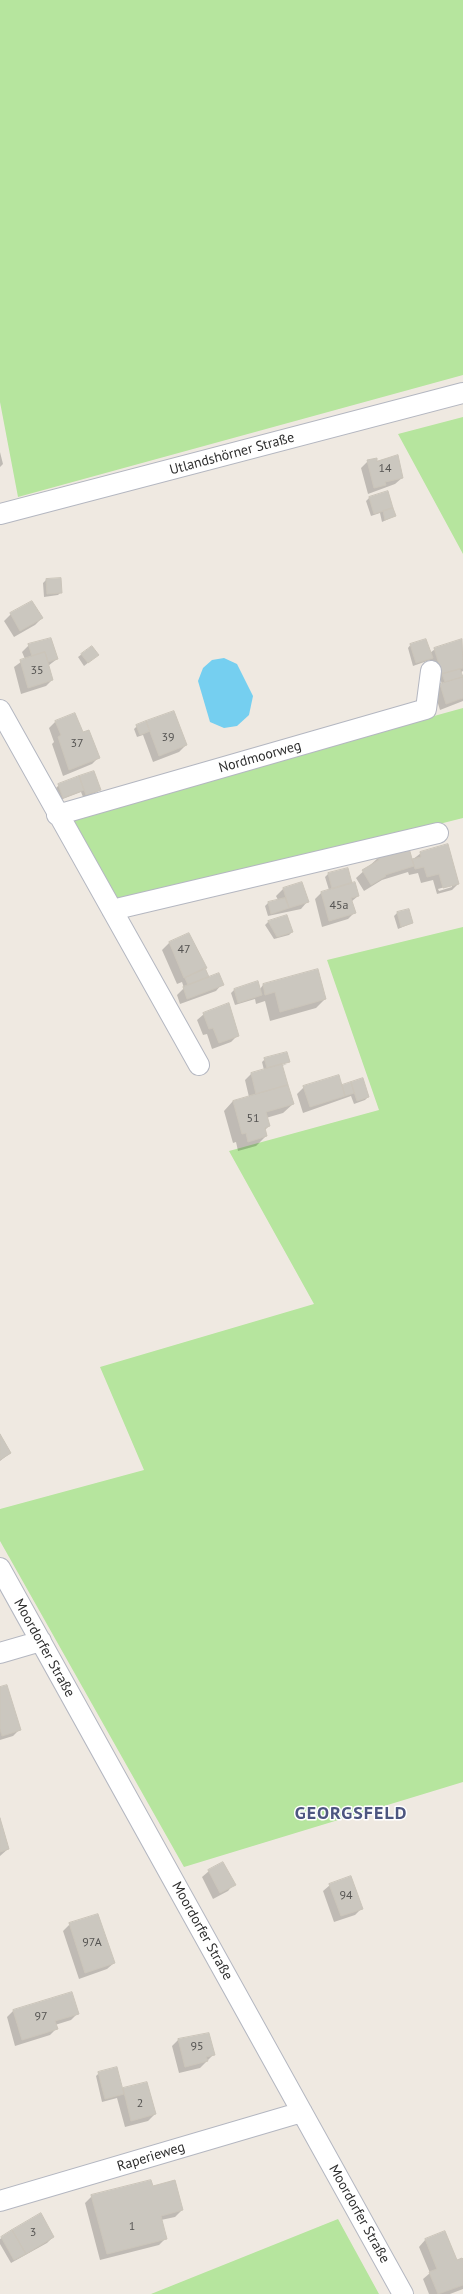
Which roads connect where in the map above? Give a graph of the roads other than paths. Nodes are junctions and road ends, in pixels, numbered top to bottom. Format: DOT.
graph roads {
  1 [pos="463,393"];
  2 [pos="0,514"];
  3 [pos="431,671"];
  4 [pos="0,710"];
  5 [pos="57,815"];
  6 [pos="438,833"];
  7 [pos="112,910"];
  8 [pos="199,1066"];
  9 [pos="0,1568"];
  10 [pos="41,1641"];
  11 [pos="0,1653"];
  12 [pos="302,2112"];
  13 [pos="0,2201"];
  14 [pos="403,2294"];
  1 -- 2 [label="street, Utlandshörner Straße"];
  3 -- 5 [label="street, Nordmoorweg"];
  4 -- 5 [label="street"];
  5 -- 7 [label="street"];
  6 -- 7 [label="street"];
  7 -- 8 [label="street"];
  9 -- 10 [label="street, Moordorfer Straße"];
  10 -- 11 [label="street"];
  10 -- 12 [label="street, Moordorfer Straße"];
  12 -- 13 [label="street, Raperieweg"];
  12 -- 14 [label="street, Moordorfer Straße"];
}
